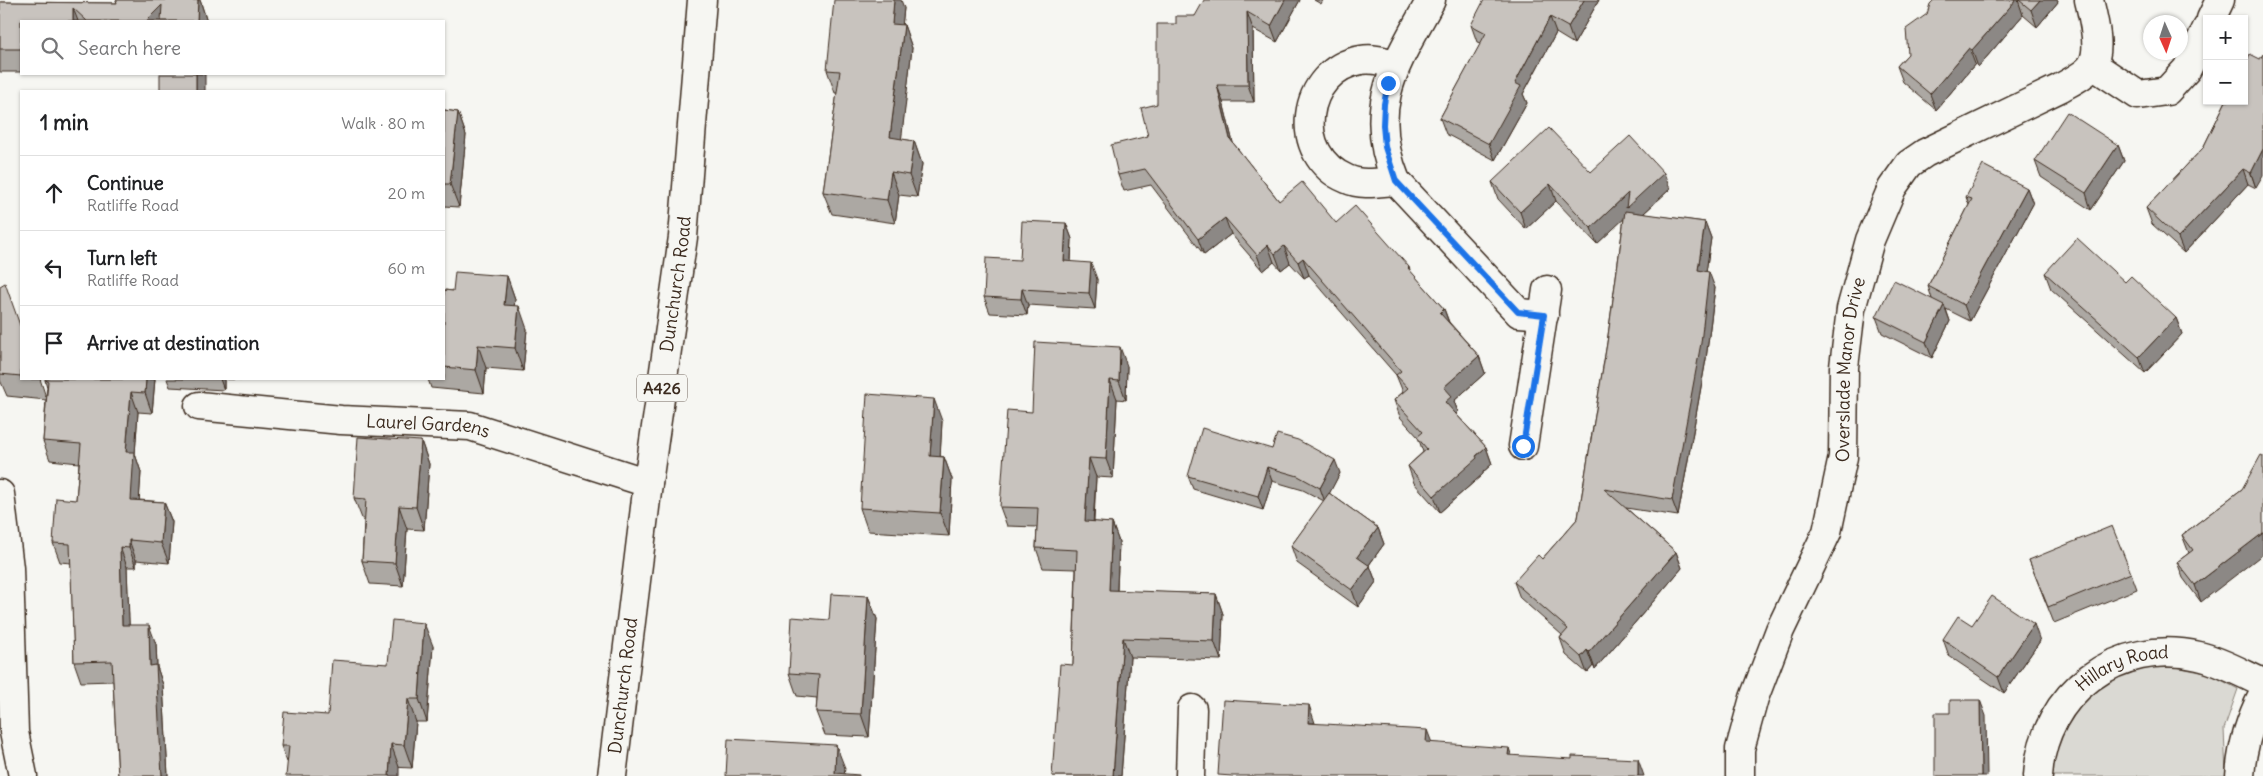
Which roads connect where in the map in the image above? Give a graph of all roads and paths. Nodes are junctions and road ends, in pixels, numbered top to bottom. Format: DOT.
graph roads {
  1 [pos="702,0"];
  2 [pos="1431,0"];
  3 [pos="2089,0"];
  4 [pos="2220,0"];
  5 [pos="2213,15"];
  6 [pos="2203,36"];
  7 [pos="1396,64"];
  8 [pos="2093,65"];
  9 [pos="1396,181"];
  10 [pos="199,406"];
  11 [pos="1523,446"];
  12 [pos="648,483"];
  13 [pos="0,494"];
  14 [pos="2263,683"];
  15 [pos="2263,695"];
  16 [pos="1192,710"];
  17 [pos="23,776"];
  18 [pos="612,776"];
  19 [pos="1190,776"];
  20 [pos="1740,776"];
  21 [pos="2038,776"];
  22 [pos="2240,776"];
  1 -- 12 [label="main road, Dunchurch Road / A426"];
  2 -- 7 [label="main road"];
  3 -- 8 [label="main road"];
  4 -- 5 [label="main road"];
  6 -- 8 [label="main road"];
  7 -- 9 [label="main road"];
  7 -- 9 [label="main road"];
  8 -- 20 [label="main road, Overslade Manor Drive"];
  9 -- 11 [label="main road"];
  10 -- 12 [label="main road, Laurel Gardens"];
  12 -- 18 [label="main road, Dunchurch Road / A426"];
  13 -- 17 [label="main road"];
  14 -- 21 [label="main road, Hillary Road"];
  15 -- 22 [label="main road"];
  16 -- 19 [label="main road"];
}
